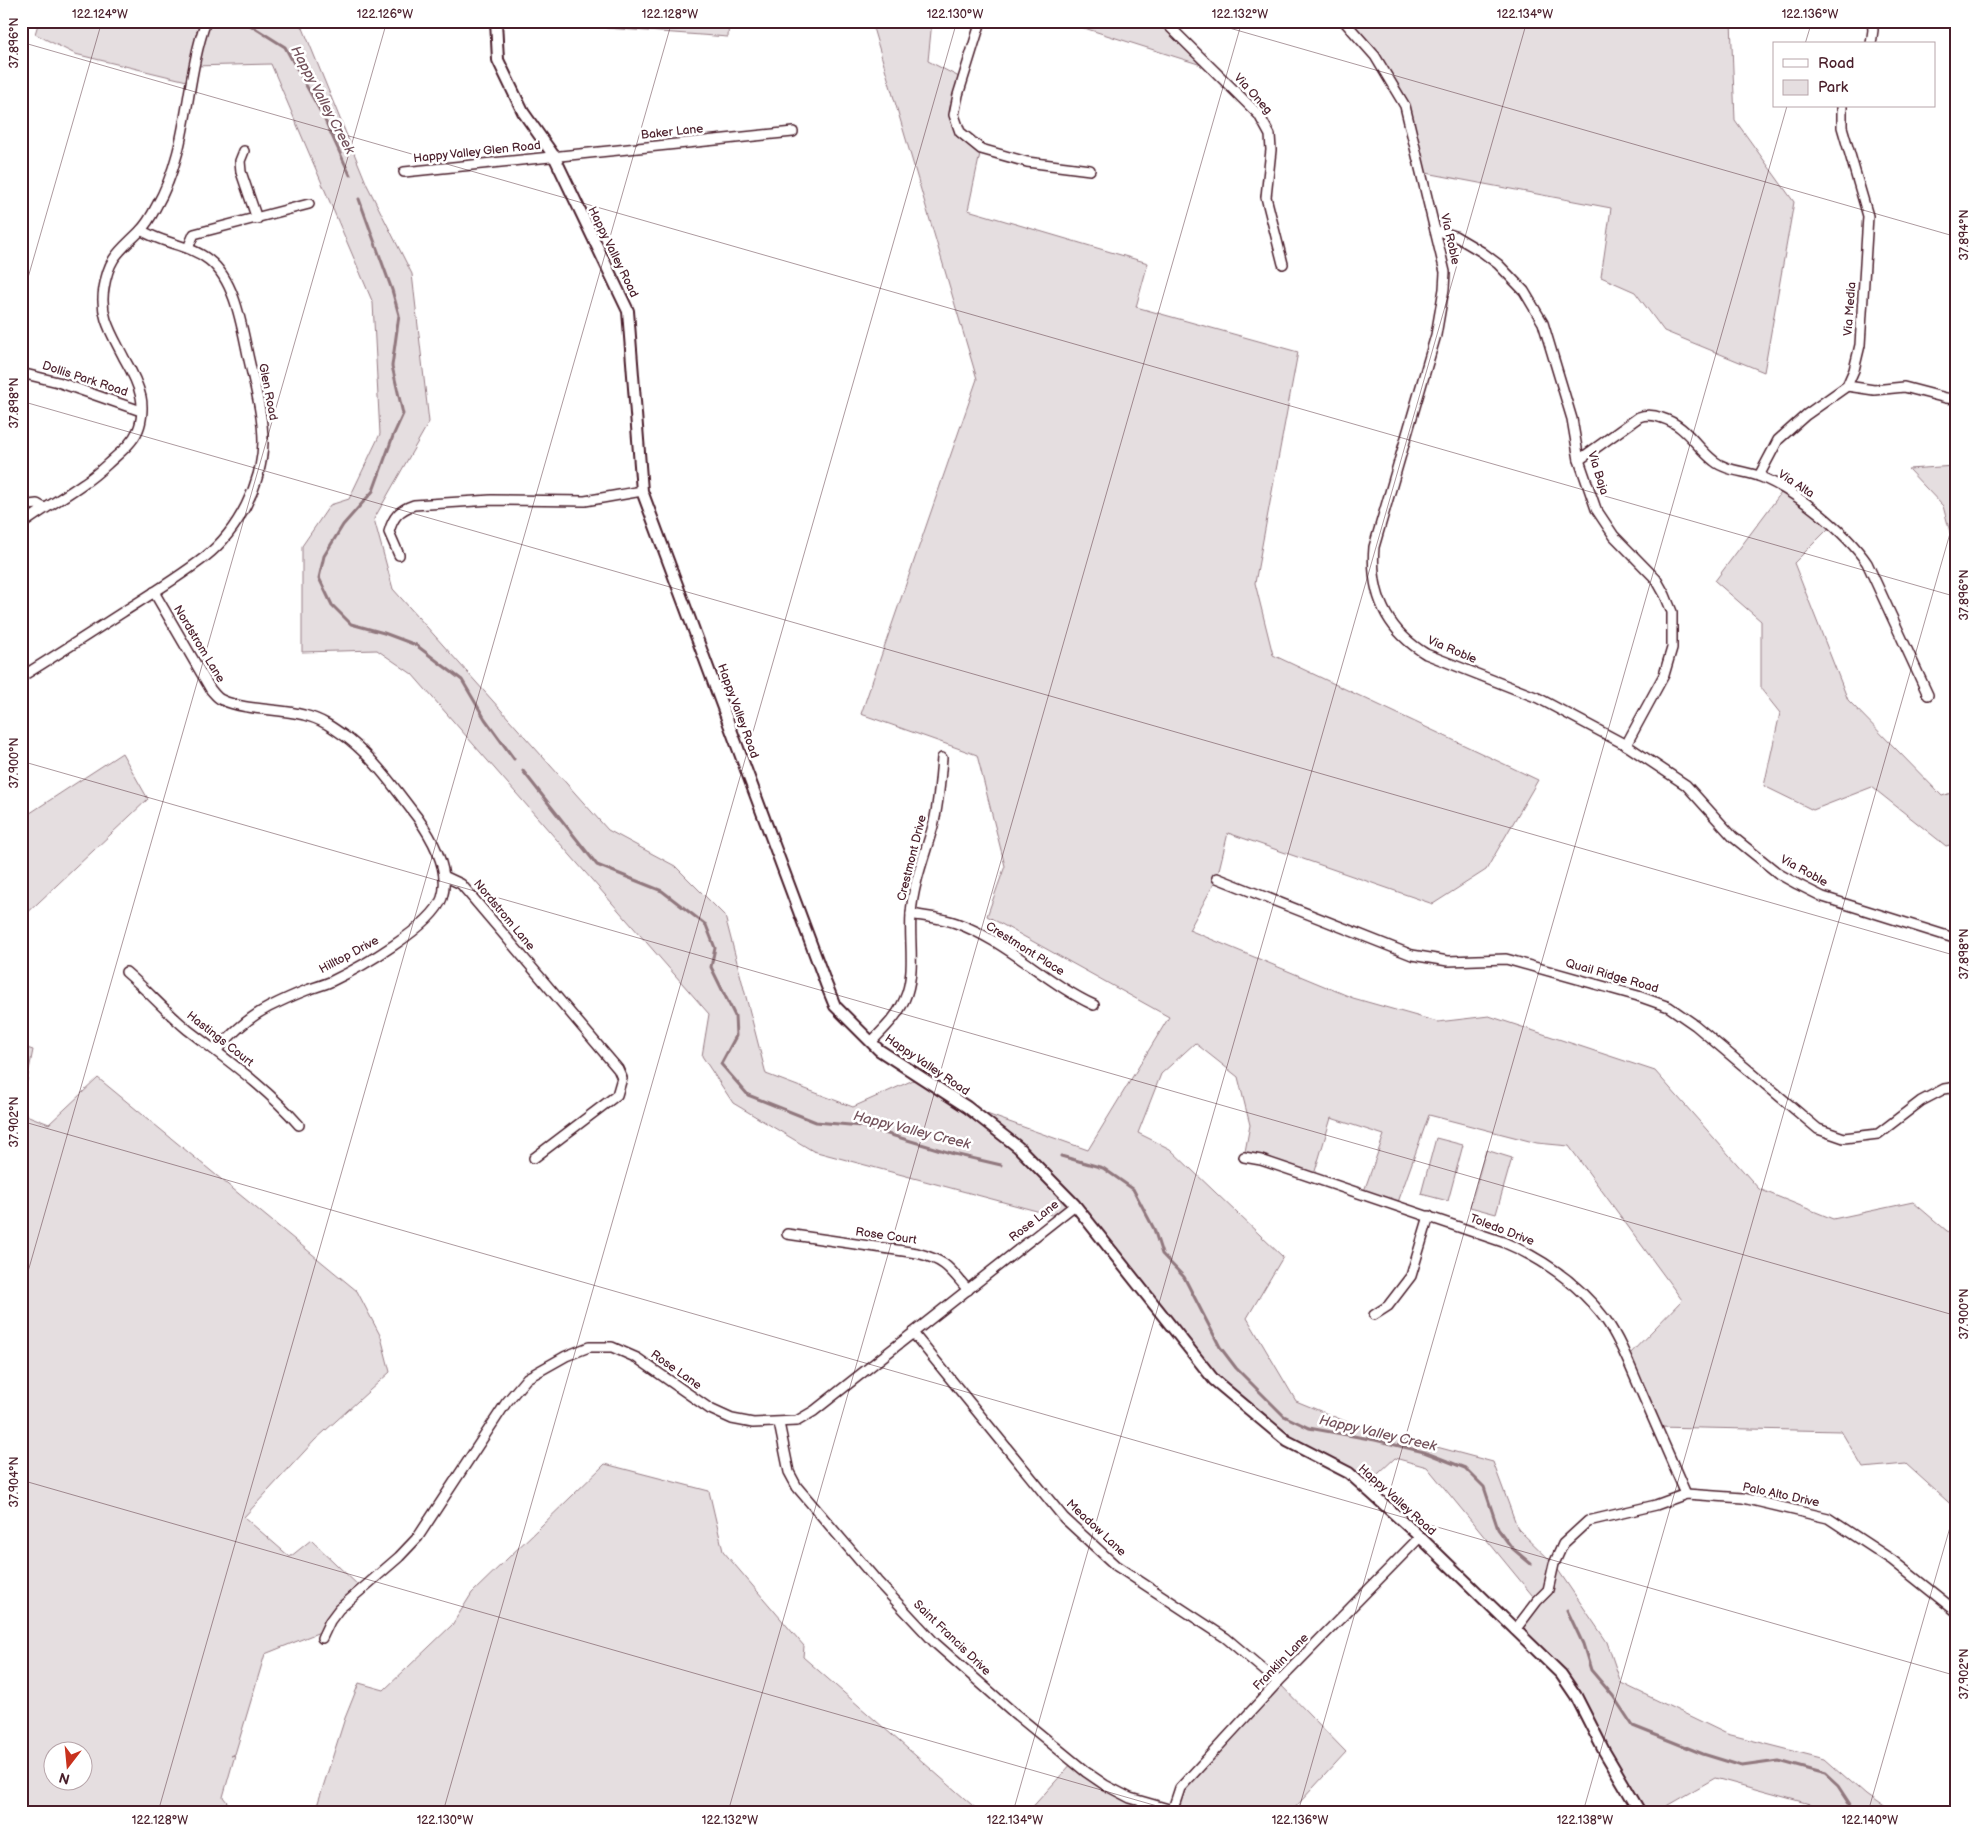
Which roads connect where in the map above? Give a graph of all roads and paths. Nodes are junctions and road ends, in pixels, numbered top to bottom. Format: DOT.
graph roads {
  1 [pos="206,21"];
  2 [pos="496,21"];
  3 [pos="981,21"];
  4 [pos="1164,21"];
  5 [pos="1344,21"];
  6 [pos="1872,21"];
  7 [pos="1870,42"];
  8 [pos="1842,108"];
  9 [pos="793,132"];
  10 [pos="244,151"];
  11 [pos="554,156"];
  12 [pos="1090,170"];
  13 [pos="404,172"];
  14 [pos="309,204"];
  15 [pos="257,219"];
  16 [pos="141,230"];
  17 [pos="1435,230"];
  18 [pos="188,248"];
  19 [pos="1283,264"];
  20 [pos="21,373"];
  21 [pos="1847,386"];
  22 [pos="1957,399"];
  23 [pos="142,410"];
  24 [pos="1579,460"];
  25 [pos="1759,476"];
  26 [pos="642,491"];
  27 [pos="21,506"];
  28 [pos="44,508"];
  29 [pos="21,525"];
  30 [pos="399,555"];
  31 [pos="154,592"];
  32 [pos="21,677"];
  33 [pos="1928,695"];
  34 [pos="1626,745"];
  35 [pos="942,758"];
  36 [pos="444,876"];
  37 [pos="1217,878"];
  38 [pos="911,914"];
  39 [pos="1957,939"];
  40 [pos="126,972"];
  41 [pos="1094,1005"];
  42 [pos="871,1042"];
  43 [pos="216,1051"];
  44 [pos="1957,1087"];
  45 [pos="299,1125"];
  46 [pos="534,1158"];
  47 [pos="1244,1158"];
  48 [pos="1075,1205"];
  49 [pos="1429,1216"];
  50 [pos="788,1234"];
  51 [pos="968,1290"];
  52 [pos="1374,1315"];
  53 [pos="913,1333"];
  54 [pos="779,1423"];
  55 [pos="1686,1494"];
  56 [pos="1420,1537"];
  57 [pos="1957,1612"];
  58 [pos="1515,1630"];
  59 [pos="322,1638"];
  60 [pos="1278,1682"];
  61 [pos="1172,1811"];
  62 [pos="1640,1812"];
  1 -- 16 [label="street"];
  2 -- 11 [label="street, Happy Valley Road"];
  3 -- 12 [label="street"];
  4 -- 19 [label="street, Via Oneg"];
  5 -- 17 [label="street, Via Roble"];
  6 -- 7 [label="street"];
  8 -- 21 [label="street, Via Media"];
  9 -- 11 [label="street, Baker Lane"];
  10 -- 15 [label="street"];
  11 -- 13 [label="street, Happy Valley Glen Road"];
  11 -- 26 [label="street, Happy Valley Road"];
  14 -- 15 [label="street"];
  15 -- 18 [label="street"];
  16 -- 18 [label="street, Glen Road"];
  16 -- 23 [label="street"];
  17 -- 24 [label="street, Via Baja"];
  17 -- 34 [label="street, Via Roble"];
  18 -- 31 [label="street, Glen Road"];
  20 -- 23 [label="street, Dollis Park Road"];
  21 -- 22 [label="street"];
  21 -- 25 [label="street"];
  23 -- 28 [label="street"];
  24 -- 25 [label="street, Via Alta"];
  24 -- 34 [label="street, Via Baja"];
  25 -- 33 [label="street, Via Alta"];
  26 -- 30 [label="street"];
  26 -- 42 [label="street, Happy Valley Road"];
  27 -- 28 [label="street"];
  28 -- 29 [label="street"];
  31 -- 32 [label="street, Glen Road"];
  31 -- 36 [label="street, Nordstrom Lane"];
  34 -- 39 [label="street, Via Roble"];
  35 -- 38 [label="street, Crestmont Drive"];
  36 -- 43 [label="street, Hilltop Drive"];
  36 -- 46 [label="street, Nordstrom Lane"];
  37 -- 44 [label="street, Quail Ridge Road"];
  38 -- 41 [label="street, Crestmont Place"];
  38 -- 42 [label="street, Crestmont Drive"];
  40 -- 43 [label="street, Hastings Court"];
  42 -- 48 [label="street, Happy Valley Road"];
  43 -- 45 [label="street, Hastings Court"];
  47 -- 49 [label="street, Toledo Drive"];
  48 -- 51 [label="street, Rose Lane"];
  48 -- 56 [label="street, Happy Valley Road"];
  49 -- 52 [label="street"];
  49 -- 55 [label="street, Toledo Drive"];
  50 -- 51 [label="street, Rose Court"];
  51 -- 53 [label="street, Rose Lane"];
  53 -- 54 [label="street, Rose Lane"];
  53 -- 60 [label="street, Meadow Lane"];
  54 -- 59 [label="street, Rose Lane"];
  54 -- 61 [label="street, Saint Francis Drive"];
  55 -- 57 [label="street, Palo Alto Drive"];
  55 -- 58 [label="street, Palo Alto Drive"];
  56 -- 58 [label="street, Happy Valley Road"];
  56 -- 60 [label="street, Franklin Lane"];
  58 -- 62 [label="street, Happy Valley Road"];
  60 -- 61 [label="street, Franklin Lane"];
}
